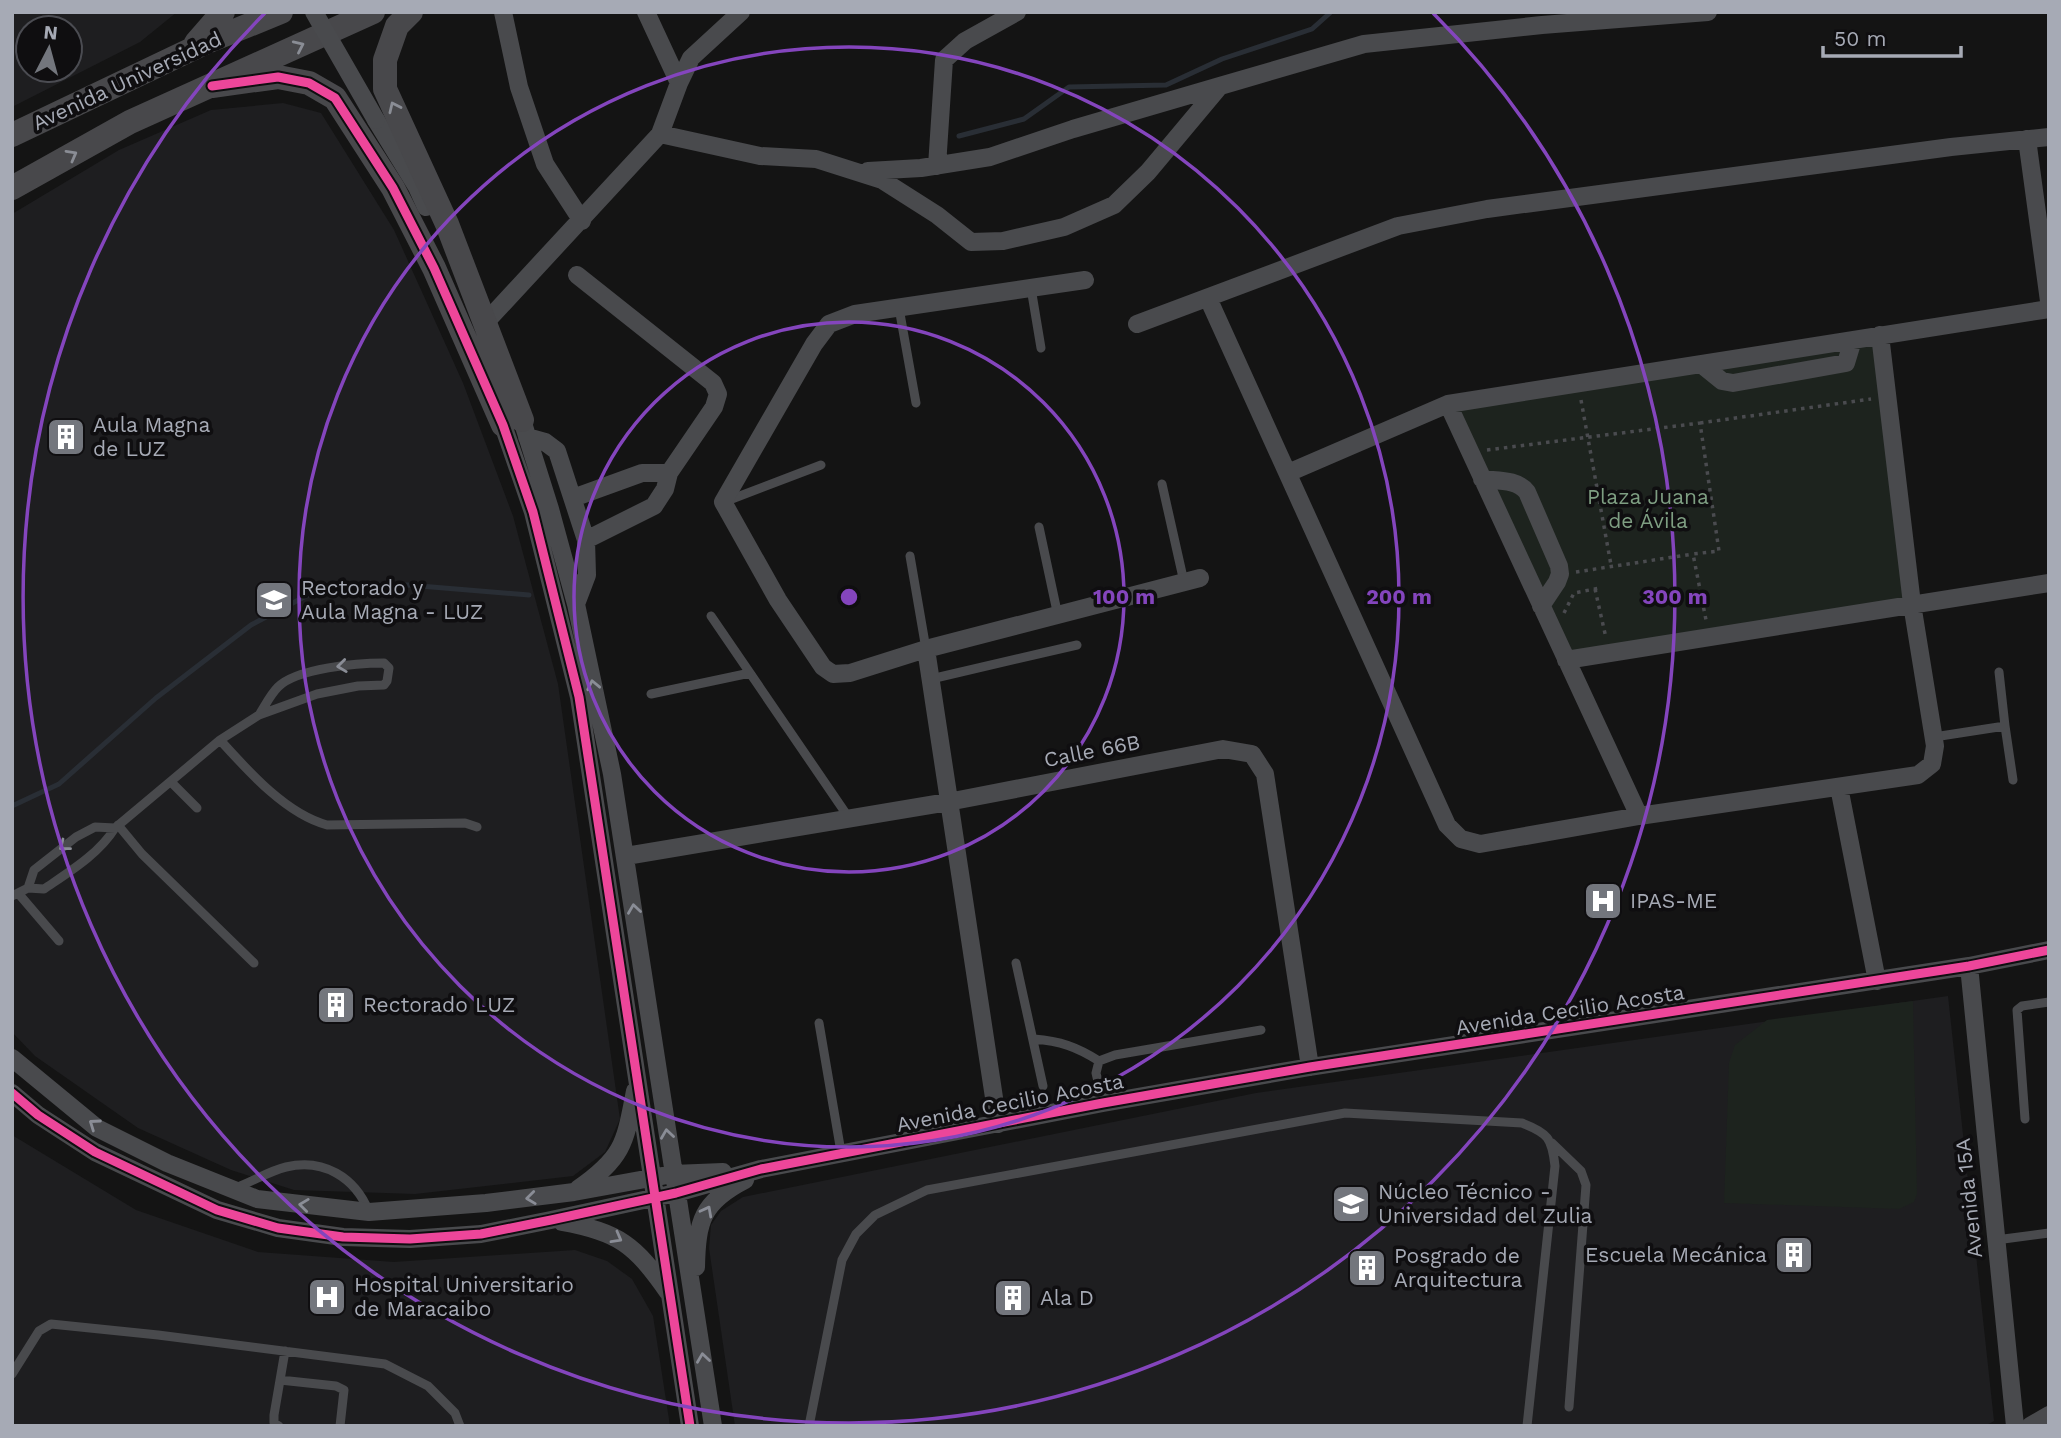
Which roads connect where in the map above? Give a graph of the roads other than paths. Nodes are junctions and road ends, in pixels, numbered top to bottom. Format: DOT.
graph roads {
  1 [pos="223,12"];
  2 [pos="281,12"];
  3 [pos="314,12"];
  4 [pos="373,12"];
  5 [pos="411,12"];
  6 [pos="503,12"];
  7 [pos="646,12"];
  8 [pos="741,12"];
  9 [pos="1017,12"];
  10 [pos="1708,12"];
  11 [pos="188,51"];
  12 [pos="679,83"];
  13 [pos="212,86"];
  14 [pos="1220,86"];
  15 [pos="660,134"];
  16 [pos="12,135"];
  17 [pos="2049,137"];
  18 [pos="2027,139"];
  19 [pos="937,166"];
  20 [pos="857,172"];
  21 [pos="12,188"];
  22 [pos="582,220"];
  23 [pos="578,275"];
  24 [pos="1085,280"];
  25 [pos="1031,288"];
  26 [pos="1208,298"];
  27 [pos="2049,300"];
  28 [pos="899,308"];
  29 [pos="2049,309"];
  30 [pos="485,323"];
  31 [pos="1137,324"];
  32 [pos="1880,335"];
  33 [pos="1041,348"];
  34 [pos="916,403"];
  35 [pos="1448,404"];
  36 [pos="517,427"];
  37 [pos="821,465"];
  38 [pos="669,473"];
  39 [pos="1288,473"];
  40 [pos="1482,479"];
  41 [pos="1162,484"];
  42 [pos="573,498"];
  43 [pos="723,502"];
  44 [pos="1039,527"];
  45 [pos="586,540"];
  46 [pos="910,556"];
  47 [pos="1192,580"];
  48 [pos="2049,583"];
  49 [pos="576,604"];
  50 [pos="1912,604"];
  51 [pos="1541,606"];
  52 [pos="711,616"];
  53 [pos="1058,616"];
  54 [pos="1077,645"];
  55 [pos="926,649"];
  56 [pos="1566,660"];
  57 [pos="1999,672"];
  58 [pos="750,673"];
  59 [pos="931,679"];
  60 [pos="651,694"];
  61 [pos="259,715"];
  62 [pos="2005,726"];
  63 [pos="1934,737"];
  64 [pos="220,740"];
  65 [pos="2013,780"];
  66 [pos="171,782"];
  67 [pos="1839,787"];
  68 [pos="948,802"];
  69 [pos="197,808"];
  70 [pos="1639,816"];
  71 [pos="849,818"];
  72 [pos="117,827"];
  73 [pos="477,827"];
  74 [pos="626,856"];
  75 [pos="28,888"];
  76 [pos="15,894"];
  77 [pos="58,941"];
  78 [pos="2049,950"];
  79 [pos="254,963"];
  80 [pos="1016,963"];
  81 [pos="1969,966"];
  82 [pos="1877,981"];
  83 [pos="2049,1002"];
  84 [pos="819,1023"];
  85 [pos="1261,1030"];
  86 [pos="1034,1039"];
  87 [pos="12,1058"];
  88 [pos="1100,1061"];
  89 [pos="1310,1067"];
  90 [pos="637,1077"];
  91 [pos="1043,1086"];
  92 [pos="12,1093"];
  93 [pos="1103,1103"];
  94 [pos="2025,1119"];
  95 [pos="998,1124"];
  96 [pos="1552,1143"];
  97 [pos="841,1152"];
  98 [pos="752,1170"];
  99 [pos="673,1174"];
  100 [pos="654,1178"];
  101 [pos="233,1189"];
  102 [pos="574,1192"];
  103 [pos="676,1193"];
  104 [pos="657,1197"];
  105 [pos="369,1212"];
  106 [pos="551,1220"];
  107 [pos="2049,1233"];
  108 [pos="1996,1240"];
  109 [pos="671,1296"];
  110 [pos="694,1302"];
  111 [pos="285,1351"];
  112 [pos="12,1374"];
  113 [pos="280,1380"];
  114 [pos="1569,1407"];
  115 [pos="2049,1415"];
  116 [pos="279,1426"];
  117 [pos="340,1426"];
  118 [pos="460,1426"];
  119 [pos="690,1426"];
  120 [pos="713,1426"];
  121 [pos="809,1426"];
  122 [pos="1527,1426"];
  123 [pos="2015,1426"];
  124 [pos="2030,1426"];
  1 -- 11 [label="street"];
  2 -- 11 [label="street, Avenida Universidad"];
  3 -- 36 [label="street, bridge"];
  13 -- 4 [label="street, Avenida Universidad, one-way"];
  30 -- 5 [label="street, one-way"];
  6 -- 22 [label="street"];
  7 -- 12 [label="street"];
  8 -- 12 [label="street"];
  9 -- 19 [label="street"];
  10 -- 14 [label="street"];
  11 -- 16 [label="street, Avenida Universidad"];
  12 -- 15 [label="street"];
  21 -- 13 [label="street, Avenida Universidad, one-way"];
  13 -- 36 [label="street"];
  14 -- 19 [label="street"];
  14 -- 20 [label="street"];
  15 -- 20 [label="street"];
  15 -- 22 [label="street"];
  17 -- 18 [label="street"];
  18 -- 26 [label="street"];
  18 -- 27 [label="street"];
  19 -- 20 [label="street"];
  22 -- 30 [label="street"];
  23 -- 38 [label="street"];
  24 -- 25 [label="street"];
  25 -- 28 [label="street"];
  25 -- 33 [label="lane"];
  26 -- 31 [label="street"];
  26 -- 39 [label="street"];
  28 -- 34 [label="lane"];
  28 -- 43 [label="street"];
  29 -- 32 [label="street"];
  30 -- 36 [label="street"];
  32 -- 35 [label="street"];
  32 -- 50 [label="street"];
  35 -- 39 [label="street"];
  35 -- 40 [label="street"];
  36 -- 42 [label="street"];
  36 -- 49 [label="street"];
  36 -- 90 [label="street"];
  37 -- 43 [label="lane"];
  38 -- 42 [label="street"];
  38 -- 45 [label="street"];
  39 -- 70 [label="street"];
  40 -- 51 [label="street"];
  40 -- 51 [label="street"];
  41 -- 47 [label="lane"];
  42 -- 45 [label="street"];
  43 -- 55 [label="street"];
  44 -- 53 [label="lane"];
  45 -- 49 [label="street"];
  46 -- 55 [label="lane"];
  47 -- 53 [label="street"];
  48 -- 50 [label="street"];
  74 -- 49 [label="street, one-way"];
  50 -- 56 [label="street"];
  50 -- 63 [label="street"];
  51 -- 56 [label="street"];
  52 -- 58 [label="lane"];
  53 -- 55 [label="street"];
  54 -- 59 [label="lane"];
  55 -- 59 [label="street"];
  56 -- 70 [label="street"];
  57 -- 62 [label="lane"];
  58 -- 60 [label="lane"];
  58 -- 71 [label="lane"];
  59 -- 68 [label="street"];
  61 -- 61 [label="lane, one-way"];
  61 -- 64 [label="lane"];
  62 -- 63 [label="lane"];
  62 -- 65 [label="lane"];
  63 -- 67 [label="street"];
  64 -- 66 [label="lane"];
  64 -- 73 [label="lane"];
  66 -- 69 [label="lane"];
  66 -- 72 [label="lane"];
  67 -- 70 [label="street"];
  67 -- 82 [label="street"];
  68 -- 71 [label="street, Calle 66B"];
  68 -- 89 [label="street, Calle 66B"];
  68 -- 95 [label="street"];
  71 -- 74 [label="street, Calle 66B"];
  72 -- 75 [label="lane"];
  72 -- 75 [label="lane, one-way"];
  72 -- 79 [label="lane"];
  99 -- 74 [label="street, one-way"];
  75 -- 76 [label="lane"];
  76 -- 77 [label="lane"];
  78 -- 81 [label="street, Avenida Cecilio Acosta"];
  80 -- 86 [label="lane"];
  81 -- 82 [label="street, Avenida Cecilio Acosta"];
  81 -- 108 [label="street, Avenida 15A"];
  82 -- 89 [label="street, Avenida Cecilio Acosta"];
  83 -- 94 [label="lane"];
  84 -- 97 [label="lane"];
  85 -- 88 [label="lane"];
  86 -- 88 [label="lane"];
  86 -- 91 [label="lane"];
  101 -- 87 [label="street, Avenida Cecilio Acosta, one-way"];
  88 -- 93 [label="lane"];
  89 -- 93 [label="street, Avenida Cecilio Acosta"];
  90 -- 100 [label="street"];
  90 -- 102 [label="street"];
  92 -- 106 [label="street, Avenida Cecilio Acosta"];
  93 -- 95 [label="street, Avenida Cecilio Acosta"];
  95 -- 97 [label="street, Avenida Cecilio Acosta"];
  96 -- 114 [label="lane"];
  96 -- 121 [label="lane"];
  96 -- 122 [label="lane"];
  97 -- 98 [label="street, Avenida Cecilio Acosta"];
  98 -- 99 [label="street, Avenida Cecilio Acosta"];
  98 -- 103 [label="street, Avenida Cecilio Acosta"];
  110 -- 98 [label="street, one-way"];
  99 -- 100 [label="street, Avenida Cecilio Acosta"];
  99 -- 103 [label="street"];
  100 -- 102 [label="street, Avenida Cecilio Acosta"];
  100 -- 104 [label="street"];
  105 -- 101 [label="street, Avenida Cecilio Acosta, one-way"];
  101 -- 105 [label="lane"];
  102 -- 105 [label="street, Avenida Cecilio Acosta, one-way"];
  103 -- 104 [label="street, Avenida Cecilio Acosta"];
  103 -- 110 [label="street"];
  104 -- 106 [label="street, Avenida Cecilio Acosta"];
  104 -- 109 [label="street"];
  106 -- 109 [label="street, one-way"];
  107 -- 108 [label="lane"];
  108 -- 123 [label="street, Avenida 15A"];
  109 -- 119 [label="street"];
  120 -- 110 [label="street, one-way"];
  111 -- 112 [label="lane"];
  111 -- 113 [label="lane"];
  111 -- 118 [label="lane"];
  113 -- 116 [label="lane"];
  113 -- 117 [label="lane"];
  115 -- 124 [label="street"];
}
